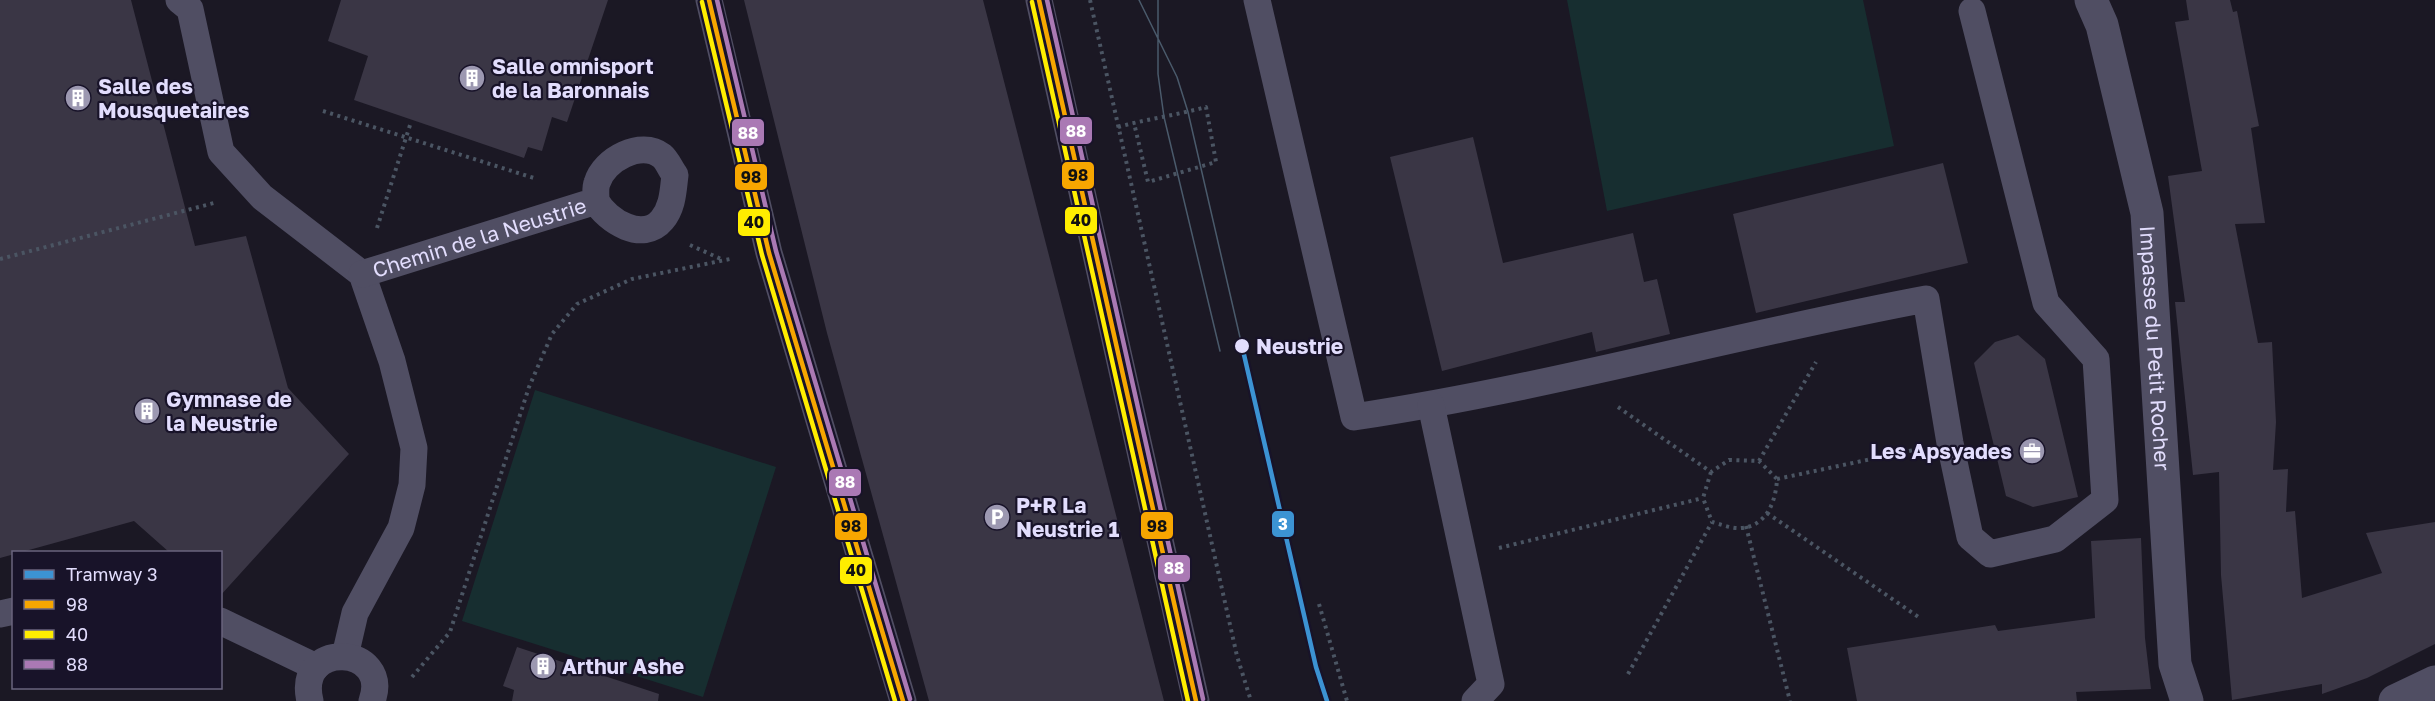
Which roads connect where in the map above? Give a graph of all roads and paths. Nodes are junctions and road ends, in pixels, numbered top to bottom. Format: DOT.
graph roads {
  1 [pos="179,0"];
  2 [pos="709,0"];
  3 [pos="1039,0"];
  4 [pos="1090,0"];
  5 [pos="1257,0"];
  6 [pos="2091,0"];
  7 [pos="1972,11"];
  8 [pos="323,111"];
  9 [pos="411,122"];
  10 [pos="1134,123"];
  11 [pos="1118,127"];
  12 [pos="406,137"];
  13 [pos="256,191"];
  14 [pos="596,201"];
  15 [pos="524,224"];
  16 [pos="769,253"];
  17 [pos="0,259"];
  18 [pos="362,274"];
  19 [pos="1843,314"];
  20 [pos="1576,377"];
  21 [pos="1431,405"];
  22 [pos="1950,442"];
  23 [pos="1760,461"];
  24 [pos="1712,472"];
  25 [pos="1777,479"];
  26 [pos="1703,498"];
  27 [pos="1767,513"];
  28 [pos="1712,522"];
  29 [pos="1746,526"];
  30 [pos="1463,557"];
  31 [pos="1319,604"];
  32 [pos="1920,618"];
  33 [pos="222,622"];
  34 [pos="345,656"];
  35 [pos="316,667"];
  36 [pos="1628,674"];
  37 [pos="2435,682"];
  38 [pos="374,695"];
  39 [pos="310,701"];
  40 [pos="903,701"];
  41 [pos="1196,701"];
  42 [pos="1251,701"];
  43 [pos="1347,701"];
  44 [pos="1475,701"];
  45 [pos="1790,701"];
  46 [pos="2187,701"];
  47 [pos="2395,701"];
  1 -- 13 [label="lane, Chemin de la Neustrie"];
  2 -- 16 [label="lane"];
  3 -- 41 [label="lane"];
  4 -- 11 [label="path"];
  5 -- 21 [label="lane"];
  6 -- 46 [label="street, Impasse du Petit Rocher"];
  7 -- 22 [label="lane"];
  8 -- 12 [label="path"];
  9 -- 12 [label="path"];
  10 -- 10 [label="path"];
  10 -- 11 [label="path"];
  11 -- 42 [label="path"];
  12 -- 15 [label="path"];
  12 -- 18 [label="path"];
  13 -- 17 [label="path"];
  13 -- 18 [label="lane, Chemin de la Neustrie"];
  14 -- 15 [label="lane, Chemin de la Neustrie"];
  15 -- 18 [label="lane, Chemin de la Neustrie"];
  16 -- 38 [label="path"];
  16 -- 40 [label="lane"];
  18 -- 34 [label="lane, Chemin de la Neustrie"];
  19 -- 20 [label="lane"];
  19 -- 22 [label="lane"];
  19 -- 23 [label="path"];
  20 -- 21 [label="lane"];
  20 -- 24 [label="path"];
  21 -- 30 [label="lane"];
  22 -- 25 [label="path"];
  23 -- 24 [label="path"];
  23 -- 25 [label="path"];
  24 -- 26 [label="path"];
  25 -- 27 [label="path"];
  26 -- 28 [label="path"];
  26 -- 30 [label="path"];
  27 -- 29 [label="path"];
  27 -- 32 [label="path"];
  28 -- 29 [label="path"];
  28 -- 36 [label="path"];
  29 -- 45 [label="path"];
  30 -- 44 [label="lane"];
  31 -- 43 [label="path"];
  33 -- 35 [label="lane"];
  34 -- 35 [label="lane"];
  34 -- 38 [label="lane"];
  35 -- 39 [label="lane"];
  37 -- 47 [label="street"];
}
